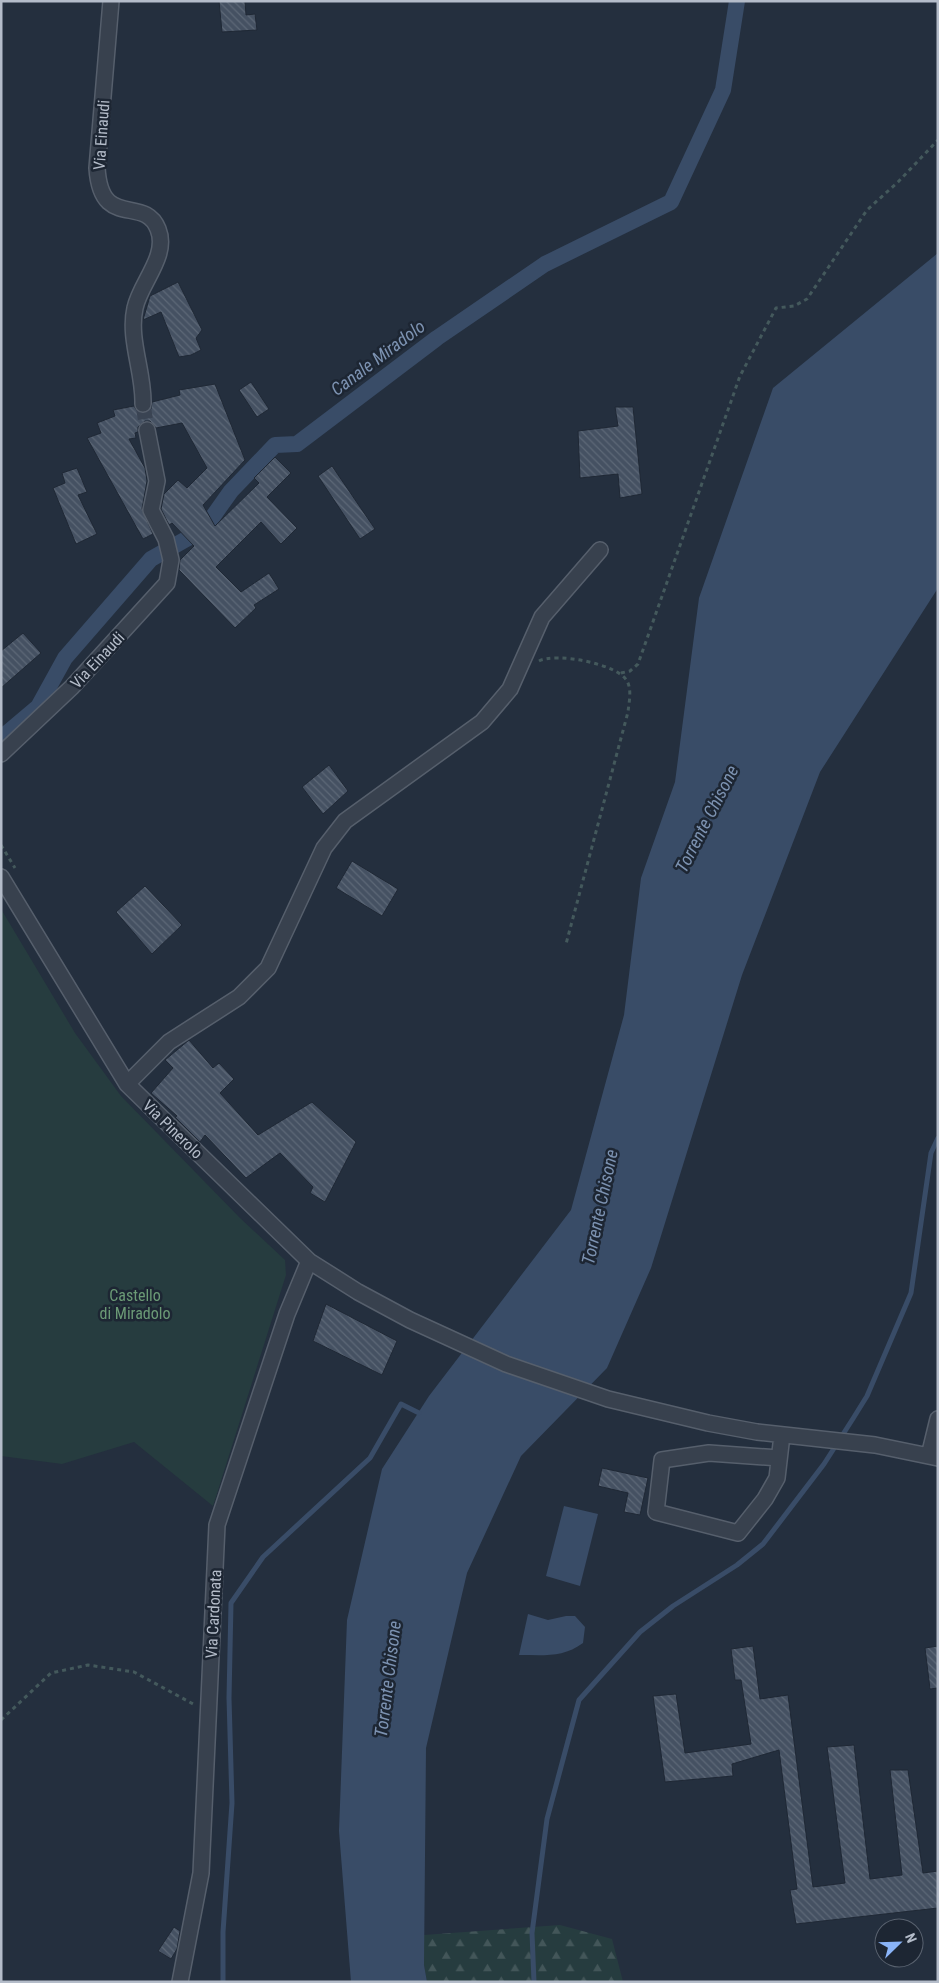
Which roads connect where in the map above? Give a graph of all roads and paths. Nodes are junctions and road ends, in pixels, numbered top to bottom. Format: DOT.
graph roads {
  1 [pos="111,3"];
  2 [pos="938,140"];
  3 [pos="142,404"];
  4 [pos="147,430"];
  5 [pos="600,550"];
  6 [pos="535,664"];
  7 [pos="620,673"];
  8 [pos="1,754"];
  9 [pos="1,877"];
  10 [pos="566,944"];
  11 [pos="127,1084"];
  12 [pos="309,1260"];
  13 [pos="938,1419"];
  14 [pos="782,1435"];
  15 [pos="933,1457"];
  16 [pos="779,1458"];
  17 [pos="208,1713"];
  18 [pos="1,1720"];
  19 [pos="180,1982"];
  1 -- 3 [label="street, Via Einaudi"];
  2 -- 7 [label="path"];
  4 -- 8 [label="street, Via Einaudi"];
  5 -- 11 [label="street"];
  6 -- 7 [label="path"];
  7 -- 10 [label="path"];
  9 -- 11 [label="street, Via Pinerolo"];
  11 -- 12 [label="street, Via Pinerolo"];
  12 -- 14 [label="street, Via Pinerolo"];
  12 -- 17 [label="street, Via Cardonata"];
  13 -- 15 [label="street"];
  14 -- 15 [label="street, Via Pinerolo"];
  14 -- 16 [label="street"];
  16 -- 16 [label="street"];
  17 -- 18 [label="path"];
  17 -- 19 [label="street, Via Cardonata"];
}
